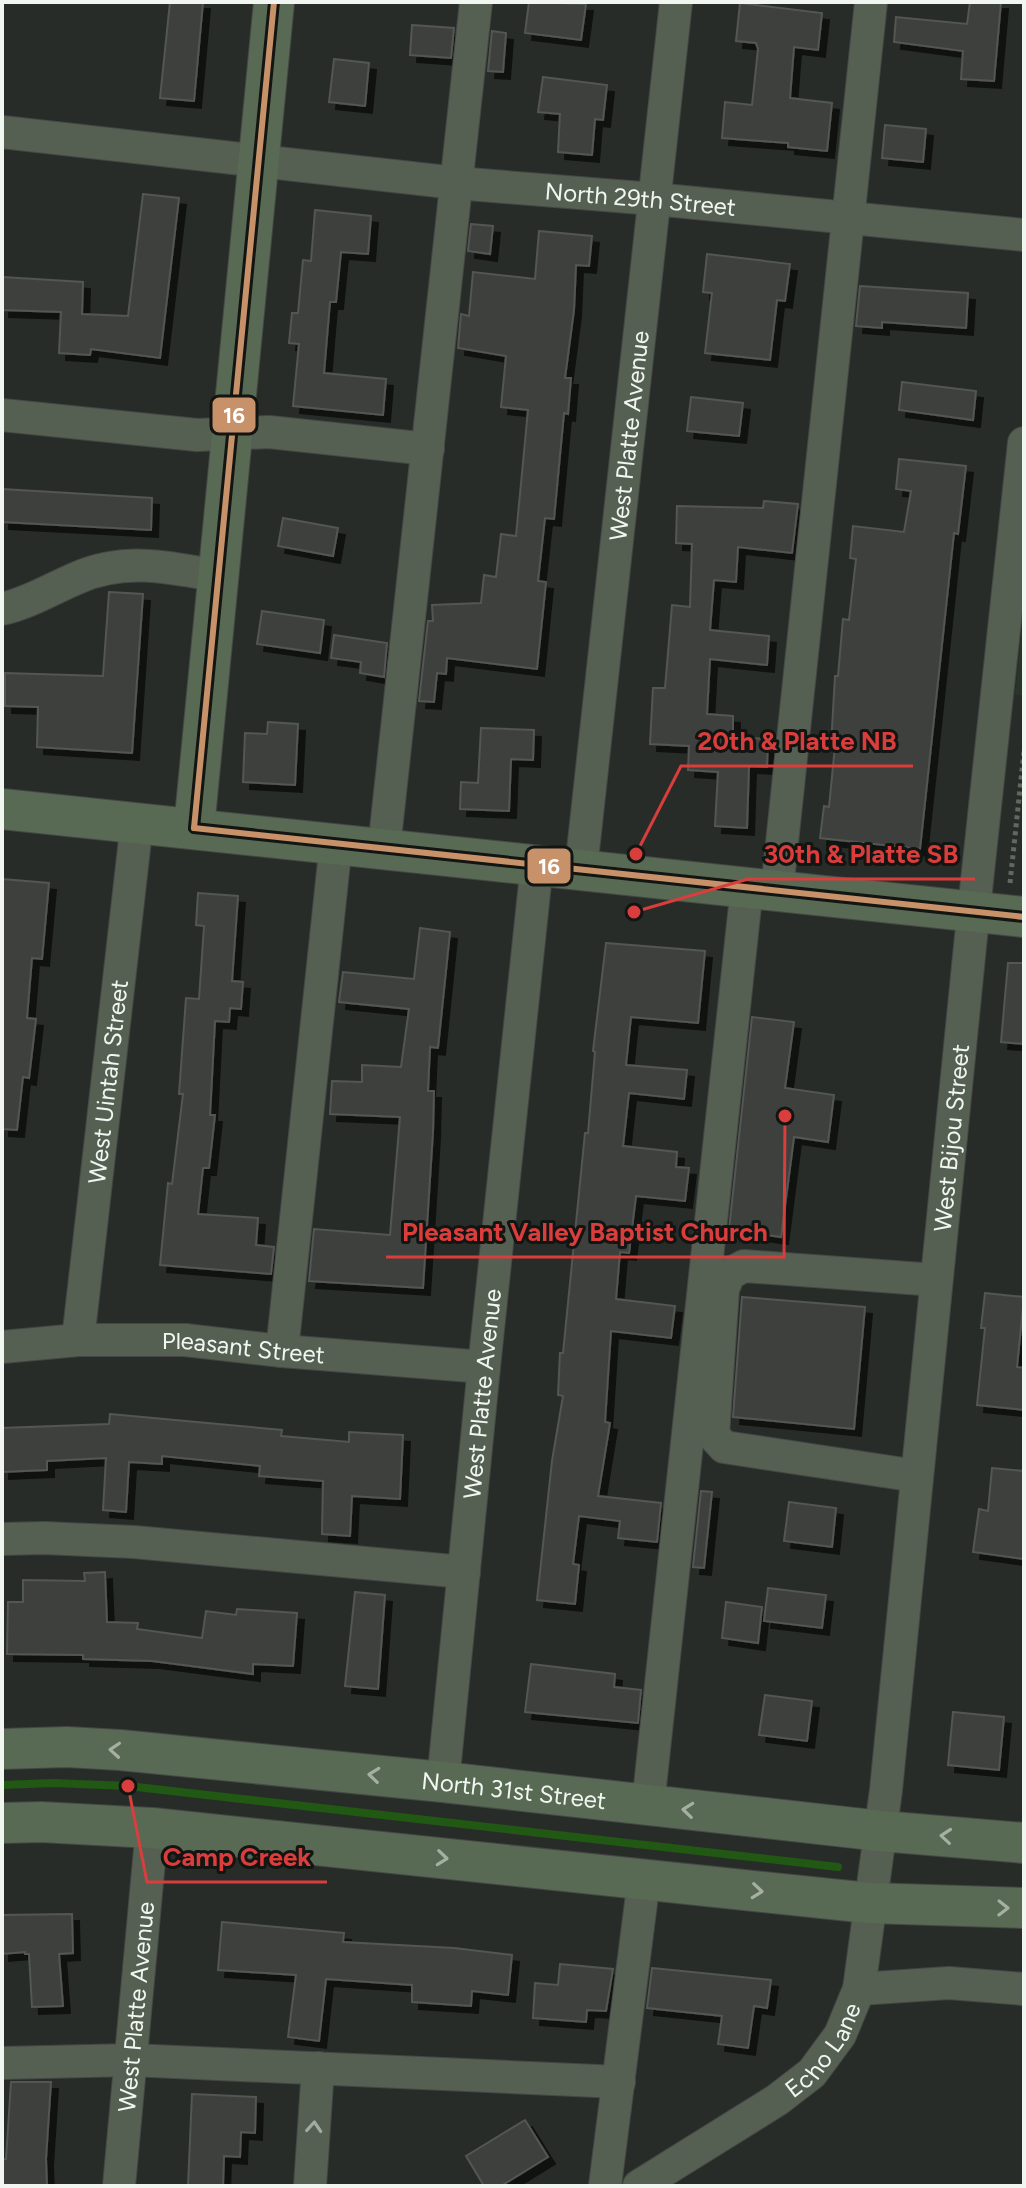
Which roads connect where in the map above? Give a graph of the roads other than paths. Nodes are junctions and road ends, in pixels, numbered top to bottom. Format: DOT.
graph roads {
  1 [pos="274,2"];
  2 [pos="476,2"];
  3 [pos="676,2"];
  4 [pos="871,2"];
  5 [pos="2,132"];
  6 [pos="258,163"];
  7 [pos="456,183"];
  8 [pos="654,199"];
  9 [pos="847,218"];
  10 [pos="1024,235"];
  11 [pos="2,415"];
  12 [pos="231,434"];
  13 [pos="1024,443"];
  14 [pos="428,449"];
  15 [pos="218,576"];
  16 [pos="2,609"];
  17 [pos="2,809"];
  18 [pos="137,822"];
  19 [pos="194,828"];
  20 [pos="336,843"];
  21 [pos="384,848"];
  22 [pos="537,864"];
  23 [pos="581,869"];
  24 [pos="762,888"];
  25 [pos="1017,900"];
  26 [pos="973,910"];
  27 [pos="936,1280"];
  28 [pos="78,1340"];
  29 [pos="2,1347"];
  30 [pos="282,1351"];
  31 [pos="484,1367"];
  32 [pos="917,1476"];
  33 [pos="2,1539"];
  34 [pos="464,1572"];
  35 [pos="2,1749"];
  36 [pos="443,1782"];
  37 [pos="648,1805"];
  38 [pos="2,1823"];
  39 [pos="152,1828"];
  40 [pos="881,1831"];
  41 [pos="1024,1843"];
  42 [pos="644,1879"];
  43 [pos="869,1903"];
  44 [pos="1024,1908"];
  45 [pos="859,1989"];
  46 [pos="1024,1989"];
  47 [pos="131,2060"];
  48 [pos="2,2063"];
  49 [pos="318,2068"];
  50 [pos="619,2082"];
  51 [pos="119,2186"];
  52 [pos="310,2186"];
  53 [pos="605,2186"];
  54 [pos="639,2186"];
  1 -- 6 [label="main road"];
  2 -- 7 [label="street"];
  3 -- 8 [label="street, West Platte Avenue"];
  4 -- 9 [label="street"];
  5 -- 6 [label="street, North 29th Street"];
  6 -- 7 [label="street, North 29th Street"];
  6 -- 12 [label="main road"];
  7 -- 8 [label="street, North 29th Street"];
  7 -- 14 [label="street"];
  8 -- 9 [label="street, North 29th Street"];
  8 -- 23 [label="street, West Platte Avenue"];
  9 -- 10 [label="street, North 29th Street"];
  9 -- 24 [label="street"];
  11 -- 12 [label="street"];
  12 -- 14 [label="street"];
  12 -- 15 [label="main road"];
  13 -- 26 [label="street, West Bijou Street"];
  14 -- 21 [label="street"];
  15 -- 16 [label="street"];
  15 -- 19 [label="main road"];
  17 -- 18 [label="main road"];
  18 -- 19 [label="main road"];
  18 -- 28 [label="street, West Uintah Street"];
  19 -- 20 [label="main road"];
  20 -- 21 [label="main road"];
  20 -- 30 [label="street"];
  21 -- 22 [label="main road"];
  22 -- 23 [label="main road"];
  22 -- 31 [label="street, West Platte Avenue"];
  23 -- 24 [label="main road"];
  24 -- 26 [label="main road"];
  24 -- 37 [label="street"];
  25 -- 26 [label="main road"];
  26 -- 27 [label="street, West Bijou Street"];
  27 -- 32 [label="street, West Bijou Street"];
  27 -- 32 [label="street"];
  28 -- 29 [label="street, Pleasant Street"];
  28 -- 30 [label="street, Pleasant Street"];
  30 -- 31 [label="street, Pleasant Street"];
  31 -- 34 [label="street, West Platte Avenue"];
  32 -- 40 [label="street, West Bijou Street"];
  33 -- 34 [label="street"];
  34 -- 36 [label="street, West Platte Avenue"];
  36 -- 35 [label="main road, North 31st Street, one-way"];
  36 -- 37 [label="main road, North 31st Street"];
  40 -- 37 [label="main road, North 31st Street, one-way"];
  38 -- 39 [label="main road"];
  39 -- 42 [label="main road, one-way"];
  39 -- 47 [label="street, West Platte Avenue"];
  41 -- 40 [label="main road, North 31st Street, one-way"];
  40 -- 43 [label="street, Echo Lane"];
  42 -- 43 [label="main road, one-way"];
  42 -- 50 [label="street"];
  43 -- 44 [label="main road, one-way"];
  43 -- 45 [label="street, Echo Lane"];
  45 -- 46 [label="street"];
  45 -- 54 [label="street, Echo Lane"];
  47 -- 48 [label="street"];
  47 -- 49 [label="street"];
  47 -- 51 [label="street, West Platte Avenue"];
  49 -- 50 [label="street"];
  52 -- 49 [label="street, one-way"];
  50 -- 53 [label="street"];
}
